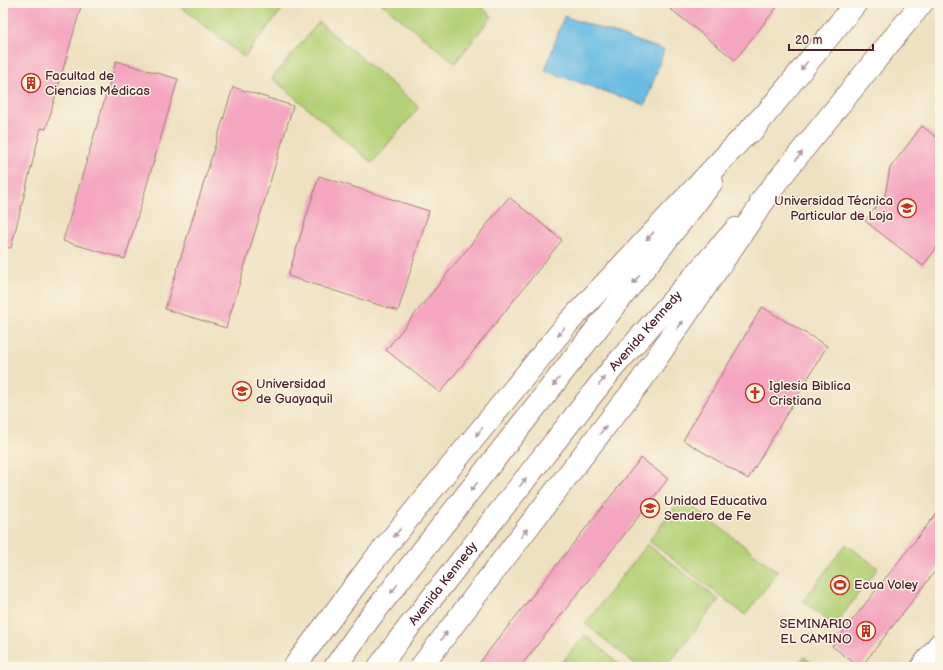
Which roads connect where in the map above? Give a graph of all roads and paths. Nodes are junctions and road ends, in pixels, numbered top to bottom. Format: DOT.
graph roads {
  1 [pos="856,3"];
  2 [pos="922,3"];
  3 [pos="763,116"];
  4 [pos="774,186"];
  5 [pos="940,644"];
  6 [pos="294,667"];
  7 [pos="335,667"];
  8 [pos="379,667"];
  9 [pos="421,667"];
  10 [pos="922,667"];
  1 -- 3 [label="main road, one-way"];
  4 -- 2 [label="main road, Avenida Kennedy, one-way"];
  3 -- 6 [label="main road, one-way"];
  3 -- 7 [label="main road, one-way"];
  8 -- 4 [label="main road, Avenida Kennedy, one-way"];
  9 -- 4 [label="main road, one-way"];
  5 -- 10 [label="main road"];
}
